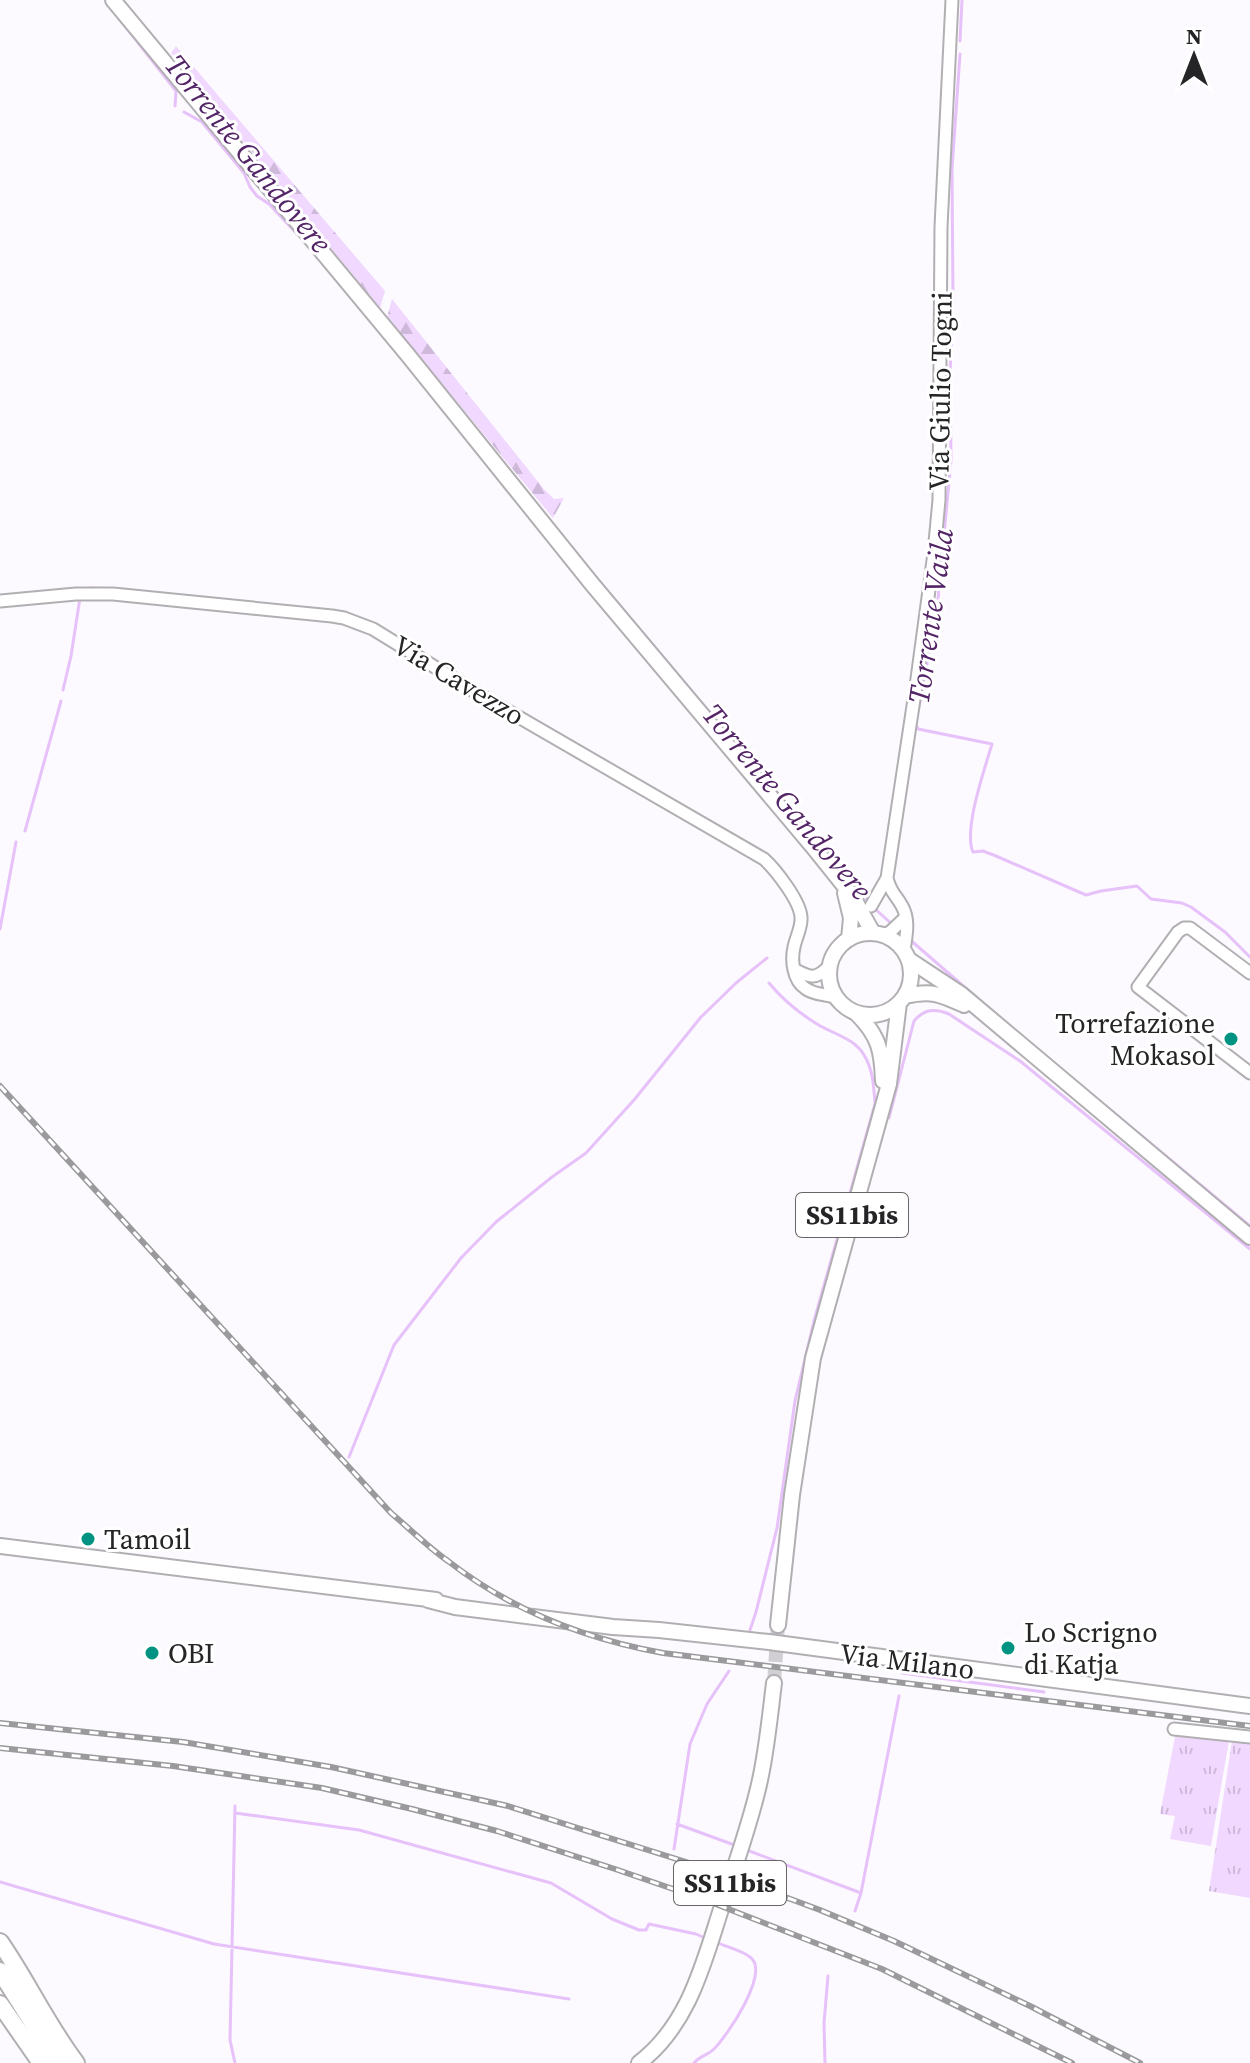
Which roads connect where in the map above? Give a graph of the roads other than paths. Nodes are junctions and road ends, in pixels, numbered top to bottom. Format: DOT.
graph roads {
  1 [pos="113,0"];
  2 [pos="952,0"];
  3 [pos="0,601"];
  4 [pos="887,878"];
  5 [pos="839,882"];
  6 [pos="874,902"];
  7 [pos="906,917"];
  8 [pos="882,934"];
  9 [pos="849,939"];
  10 [pos="906,951"];
  11 [pos="829,966"];
  12 [pos="794,969"];
  13 [pos="1250,973"];
  14 [pos="835,997"];
  15 [pos="902,1000"];
  16 [pos="857,1014"];
  17 [pos="983,1014"];
  18 [pos="1250,1073"];
  19 [pos="881,1107"];
  20 [pos="1250,1237"];
  21 [pos="0,1546"];
  22 [pos="778,1625"];
  23 [pos="774,1683"];
  24 [pos="1250,1706"];
  25 [pos="1174,1729"];
  26 [pos="1250,1737"];
  27 [pos="0,1942"];
  28 [pos="0,1971"];
  29 [pos="0,2004"];
  30 [pos="41,2063"];
  31 [pos="58,2063"];
  32 [pos="76,2063"];
  33 [pos="639,2063"];
  1 -- 5 [label="main road"];
  2 -- 4 [label="street, Via Giulio Togni"];
  3 -- 12 [label="street, Via Cavezzo"];
  4 -- 6 [label="street"];
  4 -- 7 [label="street"];
  5 -- 8 [label="main road"];
  5 -- 9 [label="main road"];
  7 -- 8 [label="street"];
  7 -- 10 [label="street"];
  8 -- 9 [label="main road"];
  8 -- 10 [label="main road"];
  9 -- 11 [label="main road"];
  10 -- 15 [label="main road"];
  10 -- 17 [label="main road"];
  11 -- 12 [label="street"];
  11 -- 14 [label="main road"];
  12 -- 14 [label="street"];
  13 -- 18 [label="street"];
  14 -- 16 [label="main road"];
  15 -- 16 [label="main road"];
  15 -- 17 [label="main road"];
  15 -- 19 [label="main road, SS11bis"];
  16 -- 19 [label="main road, SS11bis"];
  17 -- 20 [label="main road"];
  19 -- 22 [label="main road, SS11bis"];
  21 -- 24 [label="main road, Via Milano"];
  23 -- 33 [label="main road, SS11bis"];
  25 -- 26 [label="street"];
  27 -- 32 [label="highway"];
  28 -- 31 [label="highway"];
  29 -- 30 [label="highway"];
}
